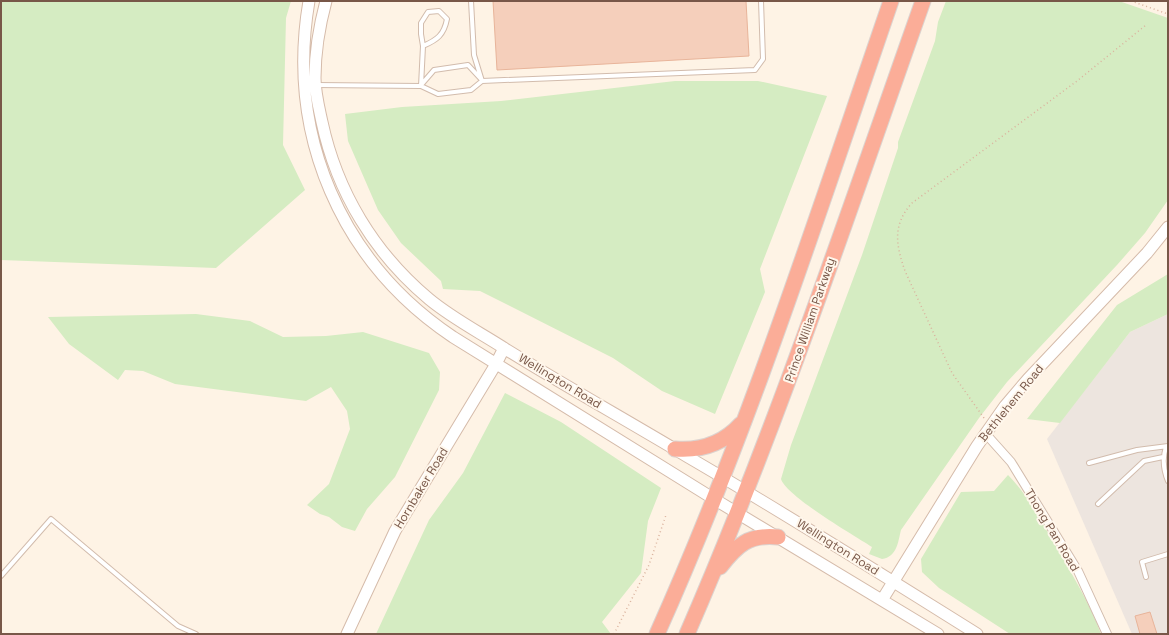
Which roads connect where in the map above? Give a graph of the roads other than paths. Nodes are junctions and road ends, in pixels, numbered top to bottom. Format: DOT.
graph roads {
  1 [pos="309,1"];
  2 [pos="326,1"];
  3 [pos="471,1"];
  4 [pos="761,1"];
  5 [pos="891,1"];
  6 [pos="923,1"];
  7 [pos="423,46"];
  8 [pos="482,81"];
  9 [pos="316,85"];
  10 [pos="421,86"];
  11 [pos="1168,227"];
  12 [pos="504,348"];
  13 [pos="496,364"];
  14 [pos="744,420"];
  15 [pos="988,429"];
  16 [pos="1167,446"];
  17 [pos="675,449"];
  18 [pos="1163,457"];
  19 [pos="1089,463"];
  20 [pos="722,477"];
  21 [pos="1168,481"];
  22 [pos="745,491"];
  23 [pos="714,499"];
  24 [pos="1098,504"];
  25 [pos="737,513"];
  26 [pos="778,538"];
  27 [pos="1168,554"];
  28 [pos="1,576"];
  29 [pos="1146,576"];
  30 [pos="710,580"];
  31 [pos="894,582"];
  32 [pos="882,600"];
  33 [pos="196,634"];
  34 [pos="347,634"];
  35 [pos="657,634"];
  36 [pos="687,634"];
  37 [pos="938,634"];
  38 [pos="977,634"];
  39 [pos="1107,634"];
  1 -- 13 [label="main road, Wellington Road"];
  2 -- 9 [label="main road, Wellington Road"];
  3 -- 8 [label="lane"];
  4 -- 8 [label="lane"];
  5 -- 14 [label="highway"];
  6 -- 22 [label="highway, Prince William Parkway"];
  7 -- 7 [label="lane"];
  7 -- 10 [label="lane"];
  8 -- 10 [label="lane"];
  8 -- 10 [label="lane"];
  9 -- 10 [label="lane"];
  9 -- 12 [label="main road, Wellington Road"];
  11 -- 15 [label="main road, Bethlehem Road"];
  12 -- 13 [label="main road, Hornbaker Road"];
  12 -- 17 [label="main road, Wellington Road"];
  13 -- 23 [label="main road, Wellington Road"];
  13 -- 34 [label="main road, Hornbaker Road"];
  14 -- 17 [label="highway"];
  14 -- 20 [label="highway"];
  15 -- 31 [label="main road, Bethlehem Road"];
  15 -- 39 [label="street, Thong Pan Road"];
  16 -- 18 [label="lane"];
  16 -- 19 [label="lane"];
  17 -- 20 [label="main road, Wellington Road"];
  18 -- 21 [label="lane"];
  18 -- 24 [label="lane"];
  20 -- 22 [label="main road, Wellington Road"];
  20 -- 23 [label="highway"];
  22 -- 25 [label="highway, Prince William Parkway"];
  22 -- 31 [label="main road, Wellington Road"];
  23 -- 25 [label="main road, Wellington Road"];
  23 -- 35 [label="highway"];
  25 -- 26 [label="main road, Wellington Road"];
  25 -- 30 [label="highway, Prince William Parkway"];
  26 -- 30 [label="highway"];
  26 -- 32 [label="main road, Wellington Road"];
  27 -- 29 [label="lane"];
  28 -- 33 [label="lane"];
  30 -- 36 [label="highway, Prince William Parkway"];
  31 -- 32 [label="main road, Bethlehem Road"];
  31 -- 38 [label="main road, Wellington Road"];
  32 -- 37 [label="main road, Wellington Road"];
}
